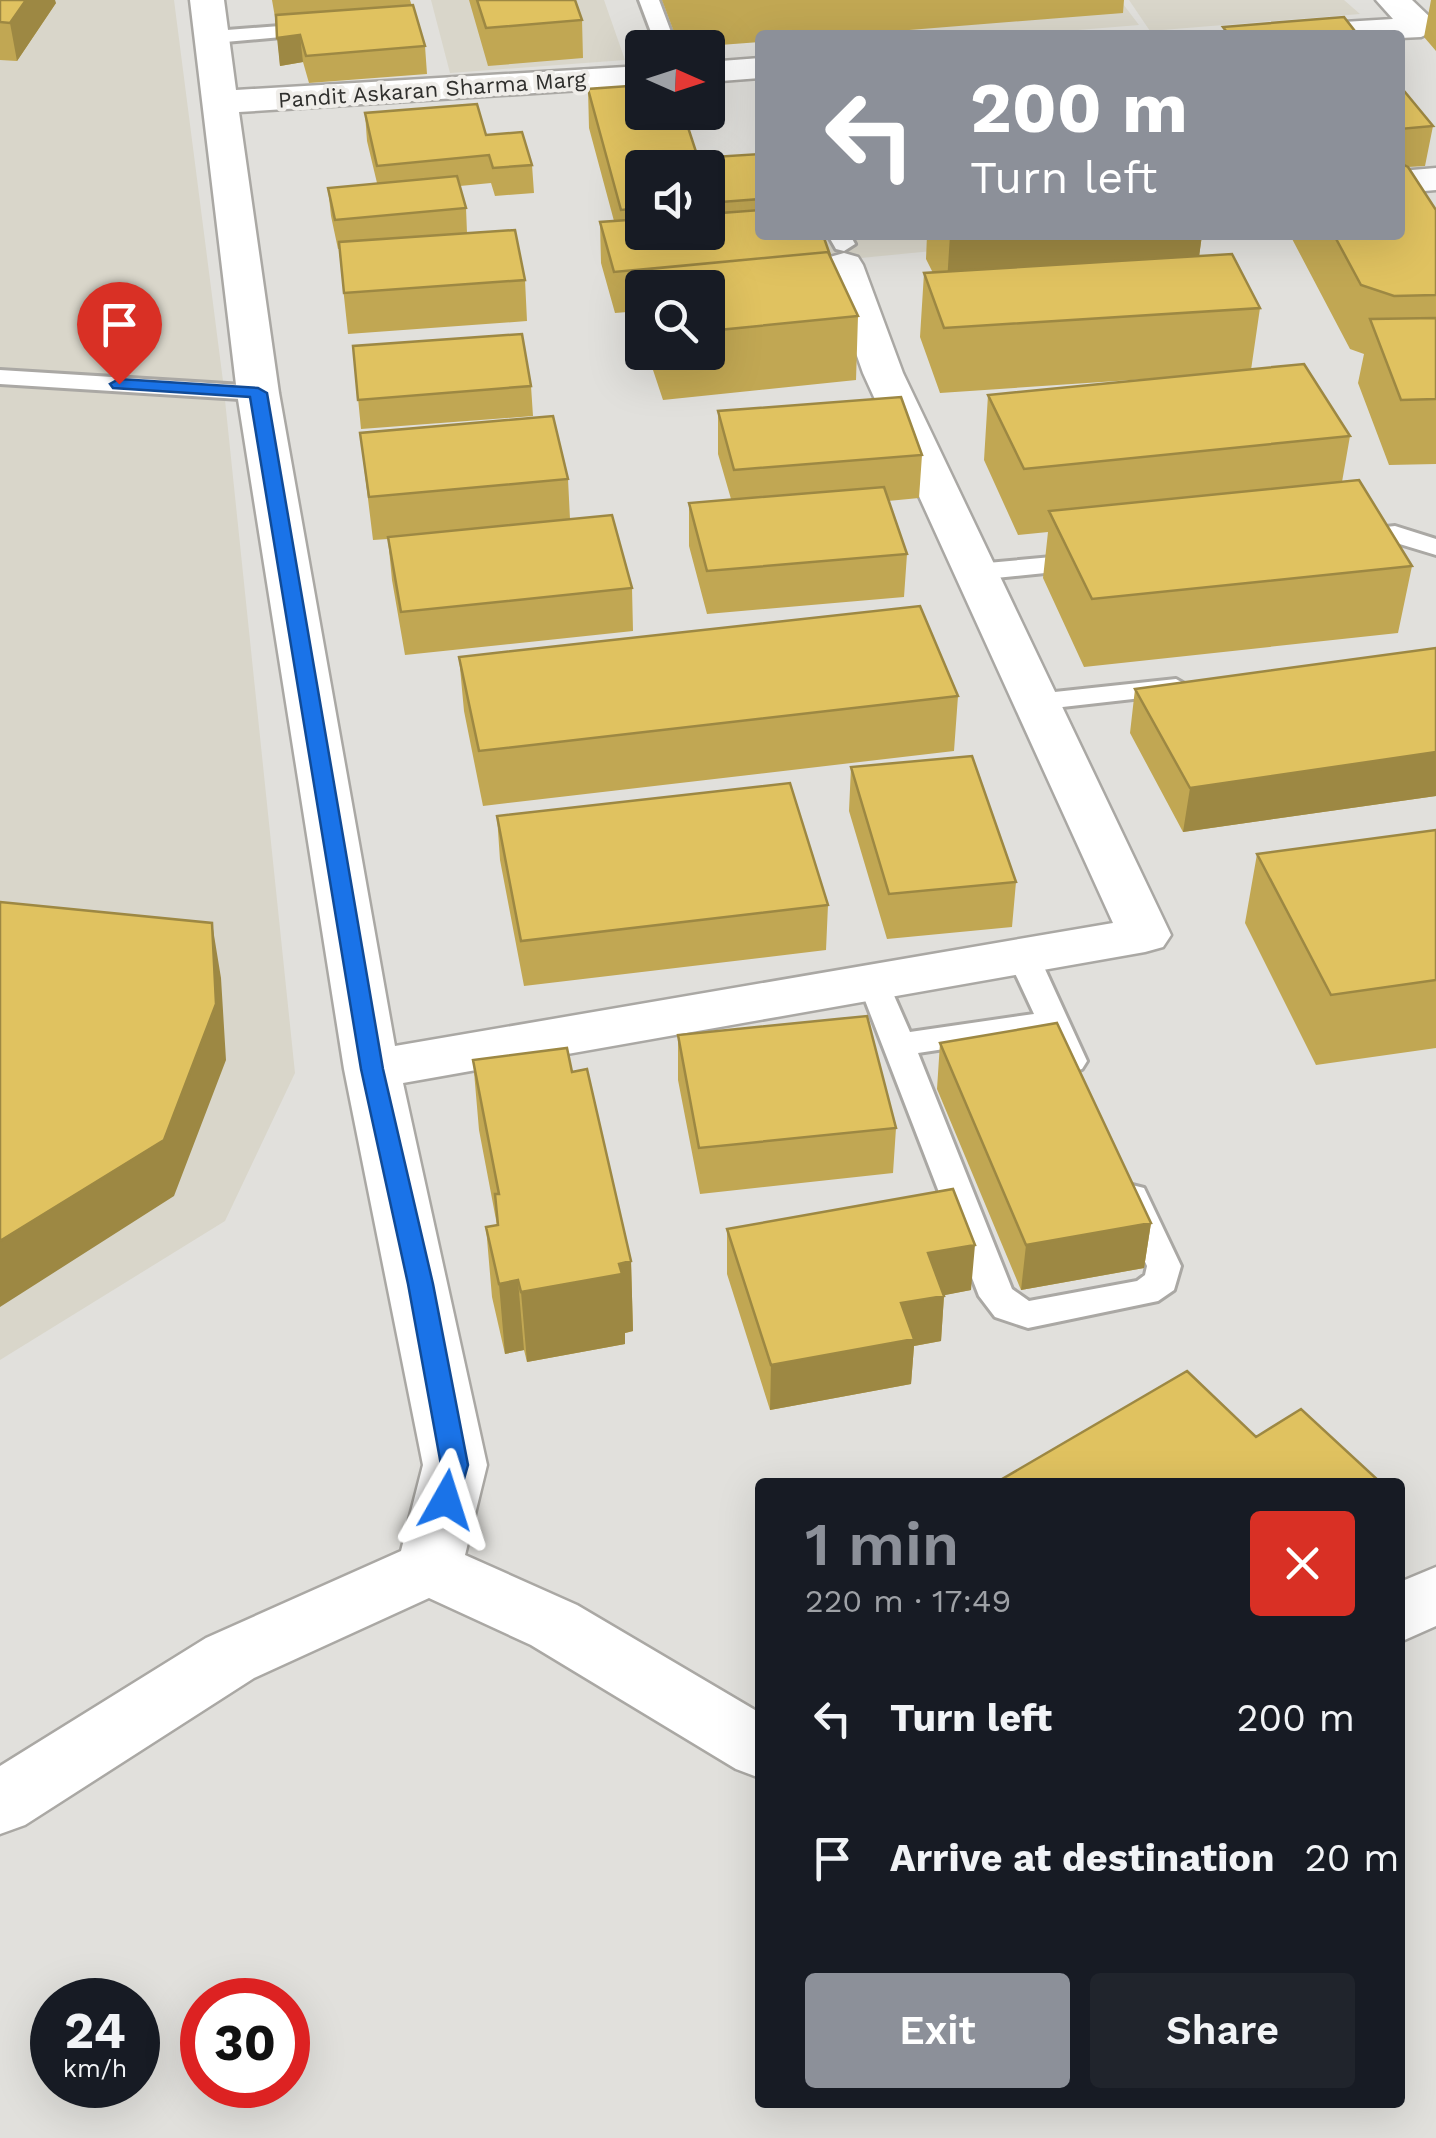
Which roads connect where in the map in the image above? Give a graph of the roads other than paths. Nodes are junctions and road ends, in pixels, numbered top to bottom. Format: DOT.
graph roads {
  1 [pos="649,0"];
  2 [pos="1393,0"];
  3 [pos="210,18"];
  4 [pos="346,27"];
  5 [pos="660,30"];
  6 [pos="1373,30"];
  7 [pos="755,69"];
  8 [pos="725,71"];
  9 [pos="625,77"];
  10 [pos="222,102"];
  11 [pos="1436,180"];
  12 [pos="1405,182"];
  13 [pos="842,248"];
  14 [pos="0,377"];
  15 [pos="258,393"];
  16 [pos="1319,541"];
  17 [pos="1436,547"];
  18 [pos="1109,560"];
  19 [pos="976,572"];
  20 [pos="1199,685"];
  21 [pos="1036,702"];
  22 [pos="1023,956"];
  23 [pos="874,982"];
  24 [pos="1053,1022"];
  25 [pos="899,1046"];
  26 [pos="372,1069"];
  27 [pos="1085,1092"];
  28 [pos="1116,1162"];
  29 [pos="429,1568"];
  30 [pos="1436,1594"];
  31 [pos="1405,1611"];
  32 [pos="755,1745"];
  33 [pos="0,1803"];
  1 -- 5 [label="lane"];
  2 -- 6 [label="street"];
  3 -- 4 [label="lane"];
  3 -- 10 [label="street"];
  7 -- 8 [label="street"];
  9 -- 10 [label="street, Pandit Askaran Sharma Marg"];
  10 -- 15 [label="street"];
  11 -- 12 [label="street"];
  13 -- 19 [label="street"];
  14 -- 15 [label="lane"];
  15 -- 26 [label="street"];
  16 -- 17 [label="lane"];
  18 -- 19 [label="lane"];
  19 -- 21 [label="street"];
  20 -- 21 [label="lane"];
  21 -- 22 [label="street"];
  22 -- 23 [label="street"];
  22 -- 24 [label="lane"];
  23 -- 25 [label="lane"];
  23 -- 26 [label="street"];
  24 -- 25 [label="lane"];
  24 -- 27 [label="lane"];
  25 -- 28 [label="lane"];
  26 -- 29 [label="street"];
  29 -- 32 [label="street"];
  29 -- 33 [label="street"];
  30 -- 31 [label="street"];
}
